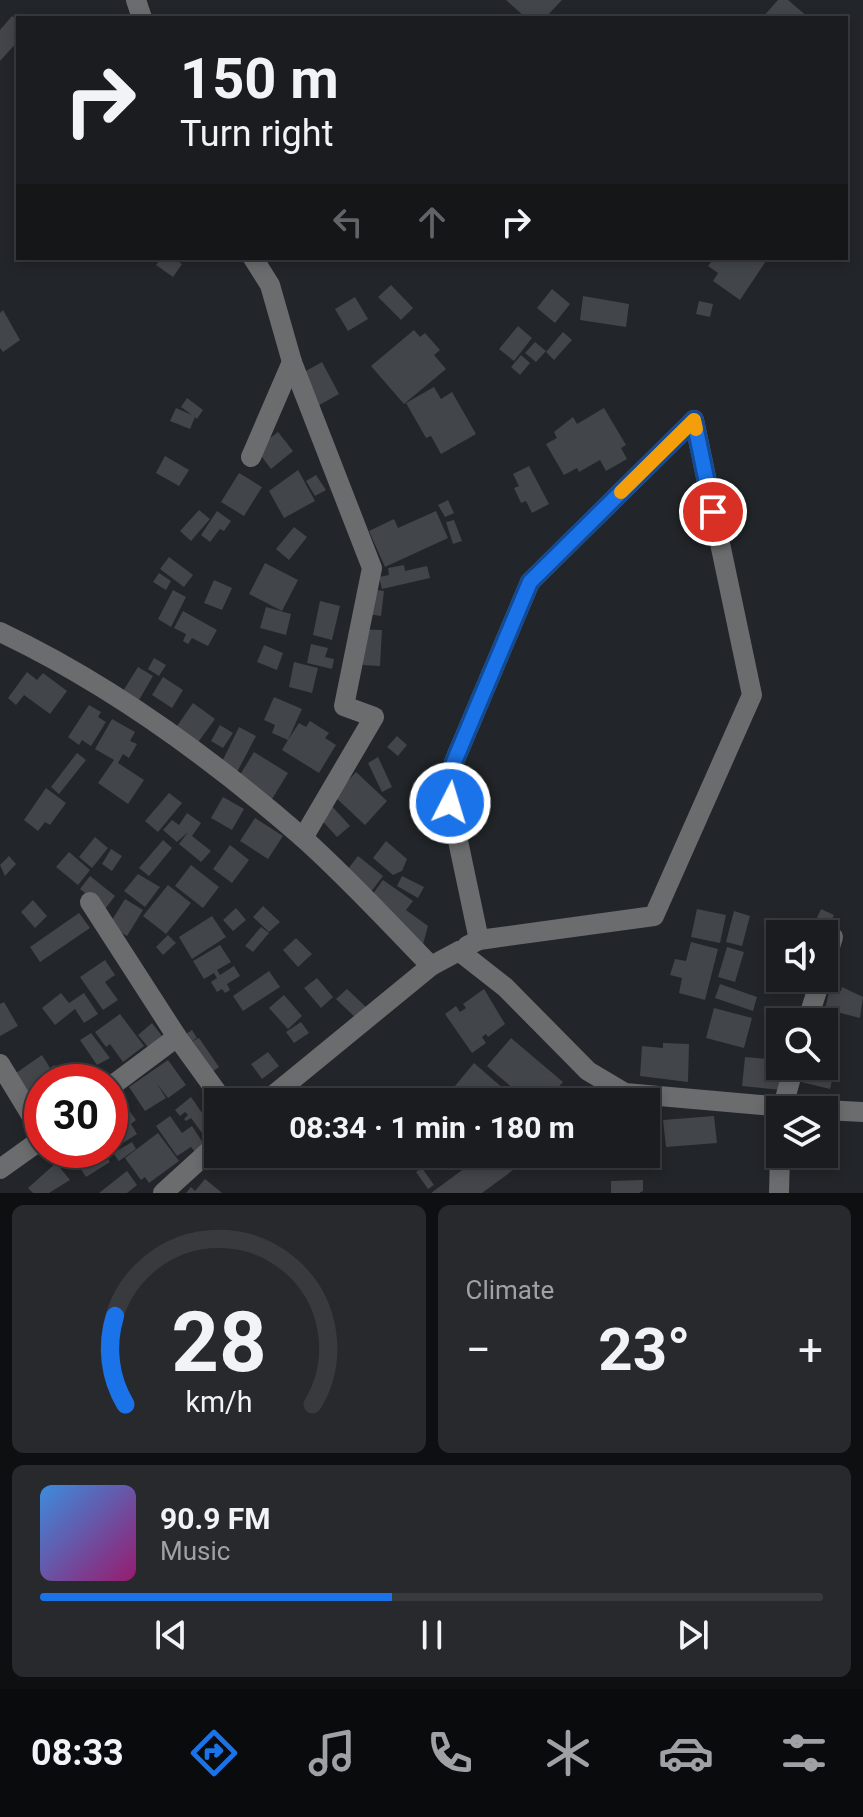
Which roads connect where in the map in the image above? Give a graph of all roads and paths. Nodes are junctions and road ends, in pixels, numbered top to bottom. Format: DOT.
graph roads {
  1 [pos="254,260"];
  2 [pos="292,362"];
  3 [pos="251,457"];
  4 [pos="0,632"];
  5 [pos="303,838"];
  6 [pos="90,902"];
  7 [pos="479,940"];
  8 [pos="459,951"];
  9 [pos="431,966"];
  10 [pos="177,1037"];
  11 [pos="0,1064"];
  12 [pos="128,1074"];
  13 [pos="214,1088"];
  14 [pos="282,1088"];
  15 [pos="24,1103"];
  16 [pos="766,1107"];
  17 [pos="838,1111"];
  18 [pos="863,1112"];
  19 [pos="24,1152"];
  20 [pos="204,1156"];
  21 [pos="780,1168"];
  22 [pos="0,1169"];
  23 [pos="163,1193"];
  24 [pos="779,1193"];
  1 -- 2 [label="street"];
  2 -- 3 [label="street"];
  2 -- 5 [label="street"];
  4 -- 5 [label="street"];
  5 -- 9 [label="street"];
  6 -- 10 [label="street"];
  7 -- 7 [label="street"];
  7 -- 8 [label="street"];
  8 -- 9 [label="street"];
  8 -- 16 [label="street"];
  9 -- 14 [label="street"];
  10 -- 12 [label="street"];
  10 -- 13 [label="street"];
  11 -- 15 [label="street"];
  17 -- 18 [label="street"];
  19 -- 22 [label="street"];
  20 -- 23 [label="street"];
  21 -- 24 [label="street"];
}
